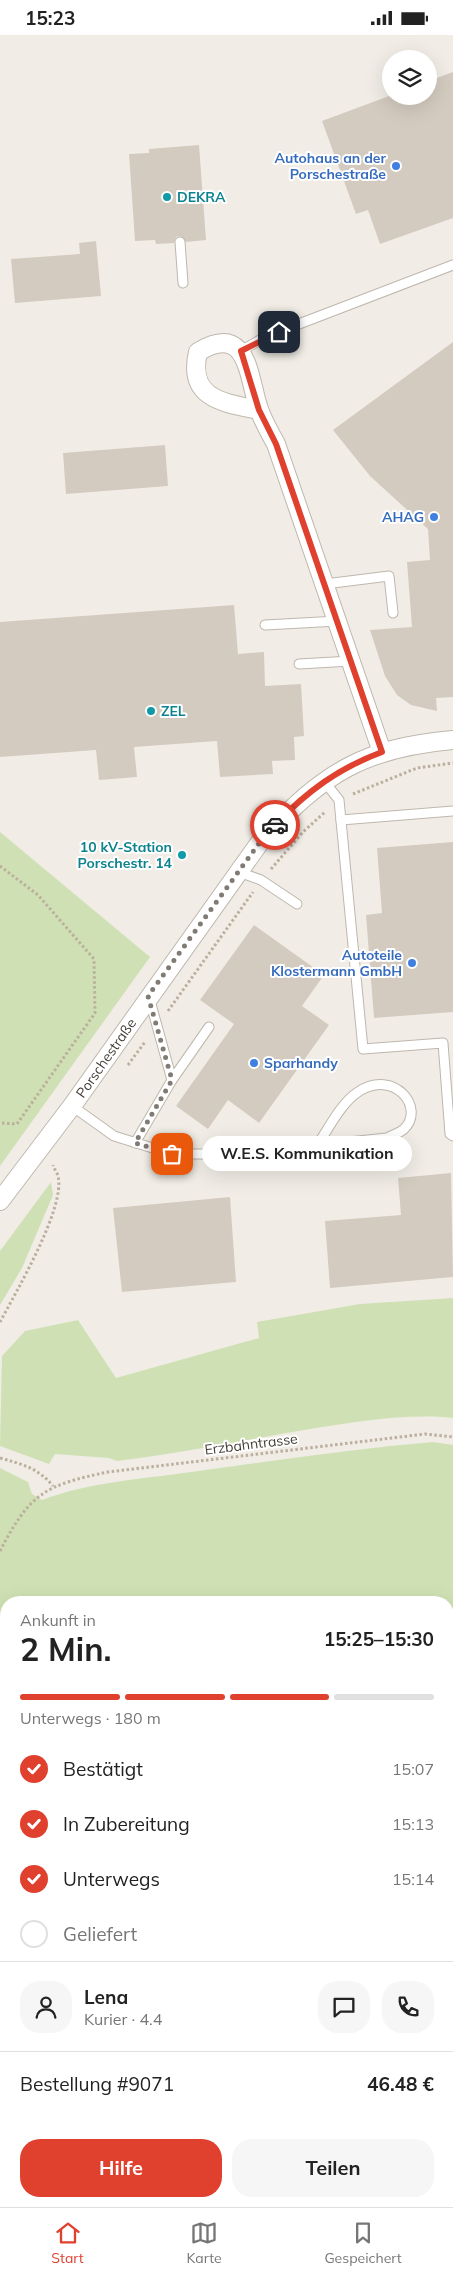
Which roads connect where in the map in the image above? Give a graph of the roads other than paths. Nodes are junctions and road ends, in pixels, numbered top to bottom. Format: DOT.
graph roads {
  1 [pos="180,242"];
  2 [pos="453,265"];
  3 [pos="183,283"];
  4 [pos="241,351"];
  5 [pos="259,410"];
  6 [pos="325,584"];
  7 [pos="393,613"];
  8 [pos="338,621"];
  9 [pos="265,625"];
  10 [pos="352,661"];
  11 [pos="299,664"];
  12 [pos="453,740"];
  13 [pos="382,752"];
  14 [pos="324,781"];
  15 [pos="453,811"];
  16 [pos="341,820"];
  17 [pos="238,872"];
  18 [pos="297,904"];
  19 [pos="148,996"];
  20 [pos="208,1027"];
  21 [pos="172,1080"];
  22 [pos="72,1106"];
  23 [pos="453,1136"];
  24 [pos="135,1143"];
  25 [pos="318,1144"];
  26 [pos="0,1201"];
  1 -- 3 [label="lane"];
  2 -- 4 [label="lane"];
  4 -- 5 [label="street"];
  4 -- 5 [label="street"];
  5 -- 6 [label="street"];
  6 -- 7 [label="lane"];
  6 -- 8 [label="street"];
  8 -- 9 [label="lane"];
  8 -- 10 [label="street"];
  10 -- 11 [label="lane"];
  10 -- 13 [label="street"];
  12 -- 13 [label="street, Porschestraße"];
  13 -- 14 [label="street, Porschestraße"];
  14 -- 16 [label="lane"];
  14 -- 17 [label="street, Porschestraße"];
  15 -- 16 [label="lane"];
  16 -- 23 [label="lane"];
  17 -- 18 [label="lane"];
  17 -- 19 [label="street, Porschestraße"];
  19 -- 21 [label="lane"];
  19 -- 22 [label="street, Porschestraße"];
  20 -- 21 [label="lane"];
  21 -- 24 [label="lane"];
  22 -- 24 [label="lane, Porschestraße"];
  22 -- 26 [label="street, Porschestraße"];
  24 -- 25 [label="lane, Porschestraße"];
  25 -- 25 [label="lane, Porschestraße"];
}
